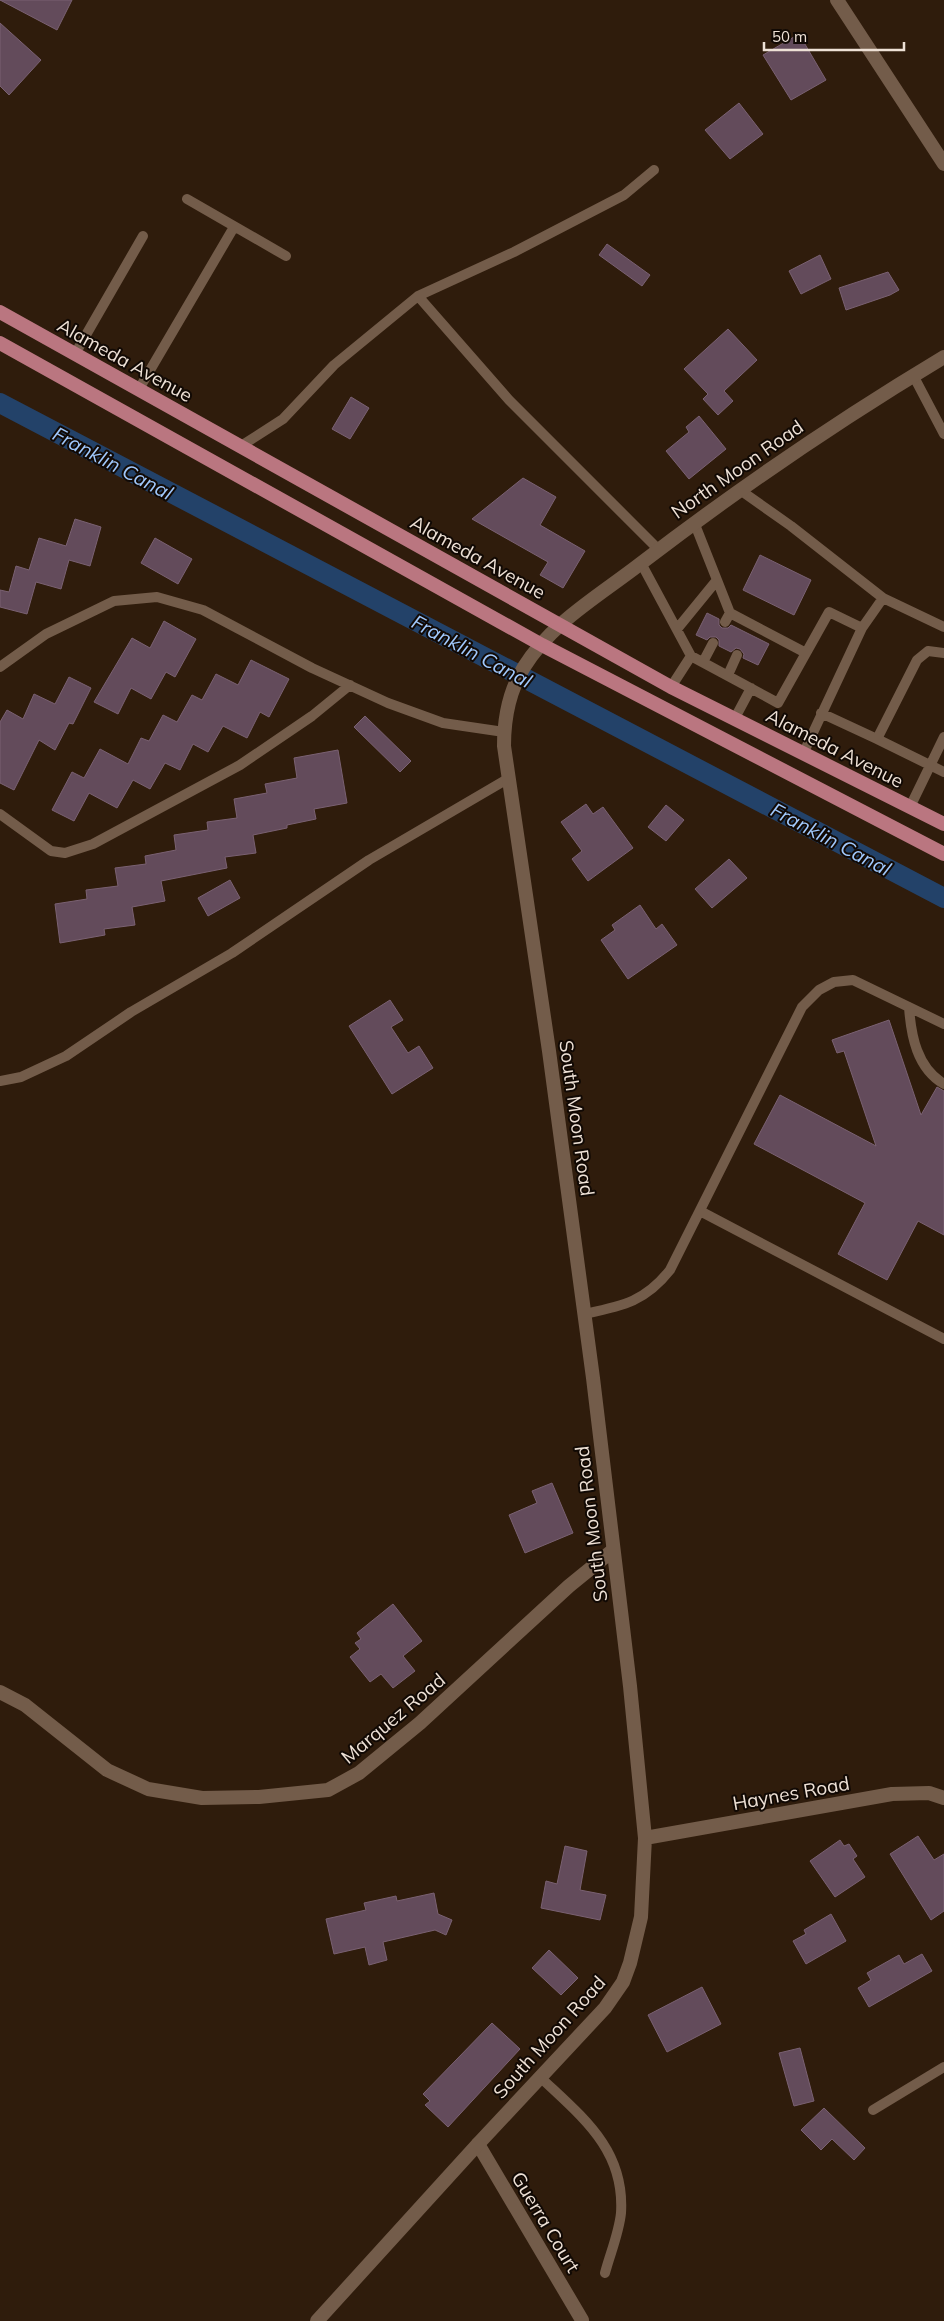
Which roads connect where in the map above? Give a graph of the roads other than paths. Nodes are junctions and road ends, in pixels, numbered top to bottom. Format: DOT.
graph roads {
  1 [pos="837,0"];
  2 [pos="944,164"];
  3 [pos="654,170"];
  4 [pos="187,199"];
  5 [pos="234,227"];
  6 [pos="143,236"];
  7 [pos="286,256"];
  8 [pos="418,296"];
  9 [pos="0,312"];
  10 [pos="0,343"];
  11 [pos="75,354"];
  12 [pos="944,357"];
  13 [pos="913,375"];
  14 [pos="139,390"];
  15 [pos="944,434"];
  16 [pos="241,446"];
  17 [pos="740,490"];
  18 [pos="694,522"];
  19 [pos="658,549"];
  20 [pos="641,563"];
  21 [pos="717,580"];
  22 [pos="882,598"];
  23 [pos="560,624"];
  24 [pos="944,627"];
  25 [pos="862,628"];
  26 [pos="677,629"];
  27 [pos="713,643"];
  28 [pos="542,645"];
  29 [pos="806,653"];
  30 [pos="944,653"];
  31 [pos="737,655"];
  32 [pos="691,656"];
  33 [pos="703,662"];
  34 [pos="0,667"];
  35 [pos="728,675"];
  36 [pos="350,685"];
  37 [pos="671,687"];
  38 [pos="751,688"];
  39 [pos="821,713"];
  40 [pos="735,718"];
  41 [pos="504,732"];
  42 [pos="944,737"];
  43 [pos="877,739"];
  44 [pos="803,754"];
  45 [pos="930,765"];
  46 [pos="944,772"];
  47 [pos="509,778"];
  48 [pos="910,807"];
  49 [pos="0,814"];
  50 [pos="944,824"];
  51 [pos="944,854"];
  52 [pos="909,1007"];
  53 [pos="944,1024"];
  54 [pos="0,1081"];
  55 [pos="944,1084"];
  56 [pos="700,1211"];
  57 [pos="584,1314"];
  58 [pos="944,1339"];
  59 [pos="612,1551"];
  60 [pos="0,1692"];
  61 [pos="944,1798"];
  62 [pos="645,1838"];
  63 [pos="944,2066"];
  64 [pos="540,2077"];
  65 [pos="873,2110"];
  66 [pos="478,2144"];
  67 [pos="606,2273"];
  68 [pos="582,2320"];
  69 [pos="317,2321"];
  1 -- 2 [label="street"];
  3 -- 8 [label="lane"];
  4 -- 5 [label="lane"];
  5 -- 7 [label="lane"];
  5 -- 14 [label="lane"];
  6 -- 11 [label="lane"];
  8 -- 16 [label="lane"];
  8 -- 19 [label="lane"];
  9 -- 11 [label="main road, Alameda Avenue"];
  10 -- 28 [label="main road"];
  11 -- 14 [label="main road, Alameda Avenue"];
  12 -- 13 [label="street, North Moon Road"];
  13 -- 15 [label="lane"];
  13 -- 17 [label="street, North Moon Road"];
  14 -- 16 [label="main road, Alameda Avenue"];
  16 -- 23 [label="main road, Alameda Avenue"];
  17 -- 18 [label="street, North Moon Road"];
  17 -- 22 [label="lane"];
  18 -- 19 [label="street, North Moon Road"];
  18 -- 21 [label="lane"];
  19 -- 20 [label="street, North Moon Road"];
  20 -- 23 [label="street, North Moon Road"];
  20 -- 26 [label="lane"];
  21 -- 26 [label="lane"];
  21 -- 29 [label="lane"];
  22 -- 24 [label="lane"];
  22 -- 25 [label="lane"];
  23 -- 28 [label="street, South Moon Road"];
  23 -- 37 [label="main road, Alameda Avenue"];
  25 -- 29 [label="lane"];
  25 -- 39 [label="lane"];
  26 -- 32 [label="lane"];
  27 -- 33 [label="lane"];
  28 -- 41 [label="street, South Moon Road"];
  28 -- 51 [label="main road"];
  29 -- 38 [label="lane"];
  30 -- 43 [label="lane"];
  31 -- 35 [label="lane"];
  32 -- 33 [label="lane"];
  32 -- 37 [label="lane"];
  33 -- 35 [label="lane"];
  34 -- 36 [label="lane"];
  35 -- 38 [label="lane"];
  36 -- 41 [label="lane"];
  36 -- 49 [label="lane"];
  37 -- 40 [label="main road, Alameda Avenue"];
  38 -- 40 [label="lane"];
  39 -- 43 [label="lane"];
  39 -- 44 [label="lane"];
  40 -- 44 [label="main road, Alameda Avenue"];
  41 -- 47 [label="street, South Moon Road"];
  42 -- 45 [label="lane"];
  43 -- 45 [label="lane"];
  44 -- 48 [label="main road, Alameda Avenue"];
  45 -- 46 [label="lane"];
  45 -- 48 [label="lane"];
  47 -- 54 [label="lane"];
  47 -- 57 [label="street, South Moon Road"];
  48 -- 50 [label="main road, Alameda Avenue"];
  52 -- 53 [label="lane"];
  52 -- 55 [label="lane"];
  52 -- 56 [label="lane"];
  56 -- 57 [label="lane"];
  56 -- 58 [label="lane"];
  57 -- 59 [label="street, South Moon Road"];
  59 -- 60 [label="street, Marquez Road"];
  59 -- 62 [label="street, South Moon Road"];
  61 -- 62 [label="street, Haynes Road"];
  62 -- 64 [label="street, South Moon Road"];
  63 -- 65 [label="lane"];
  64 -- 66 [label="street, South Moon Road"];
  64 -- 67 [label="lane"];
  66 -- 68 [label="street, Guerra Court"];
  66 -- 69 [label="street, South Moon Road"];
}
